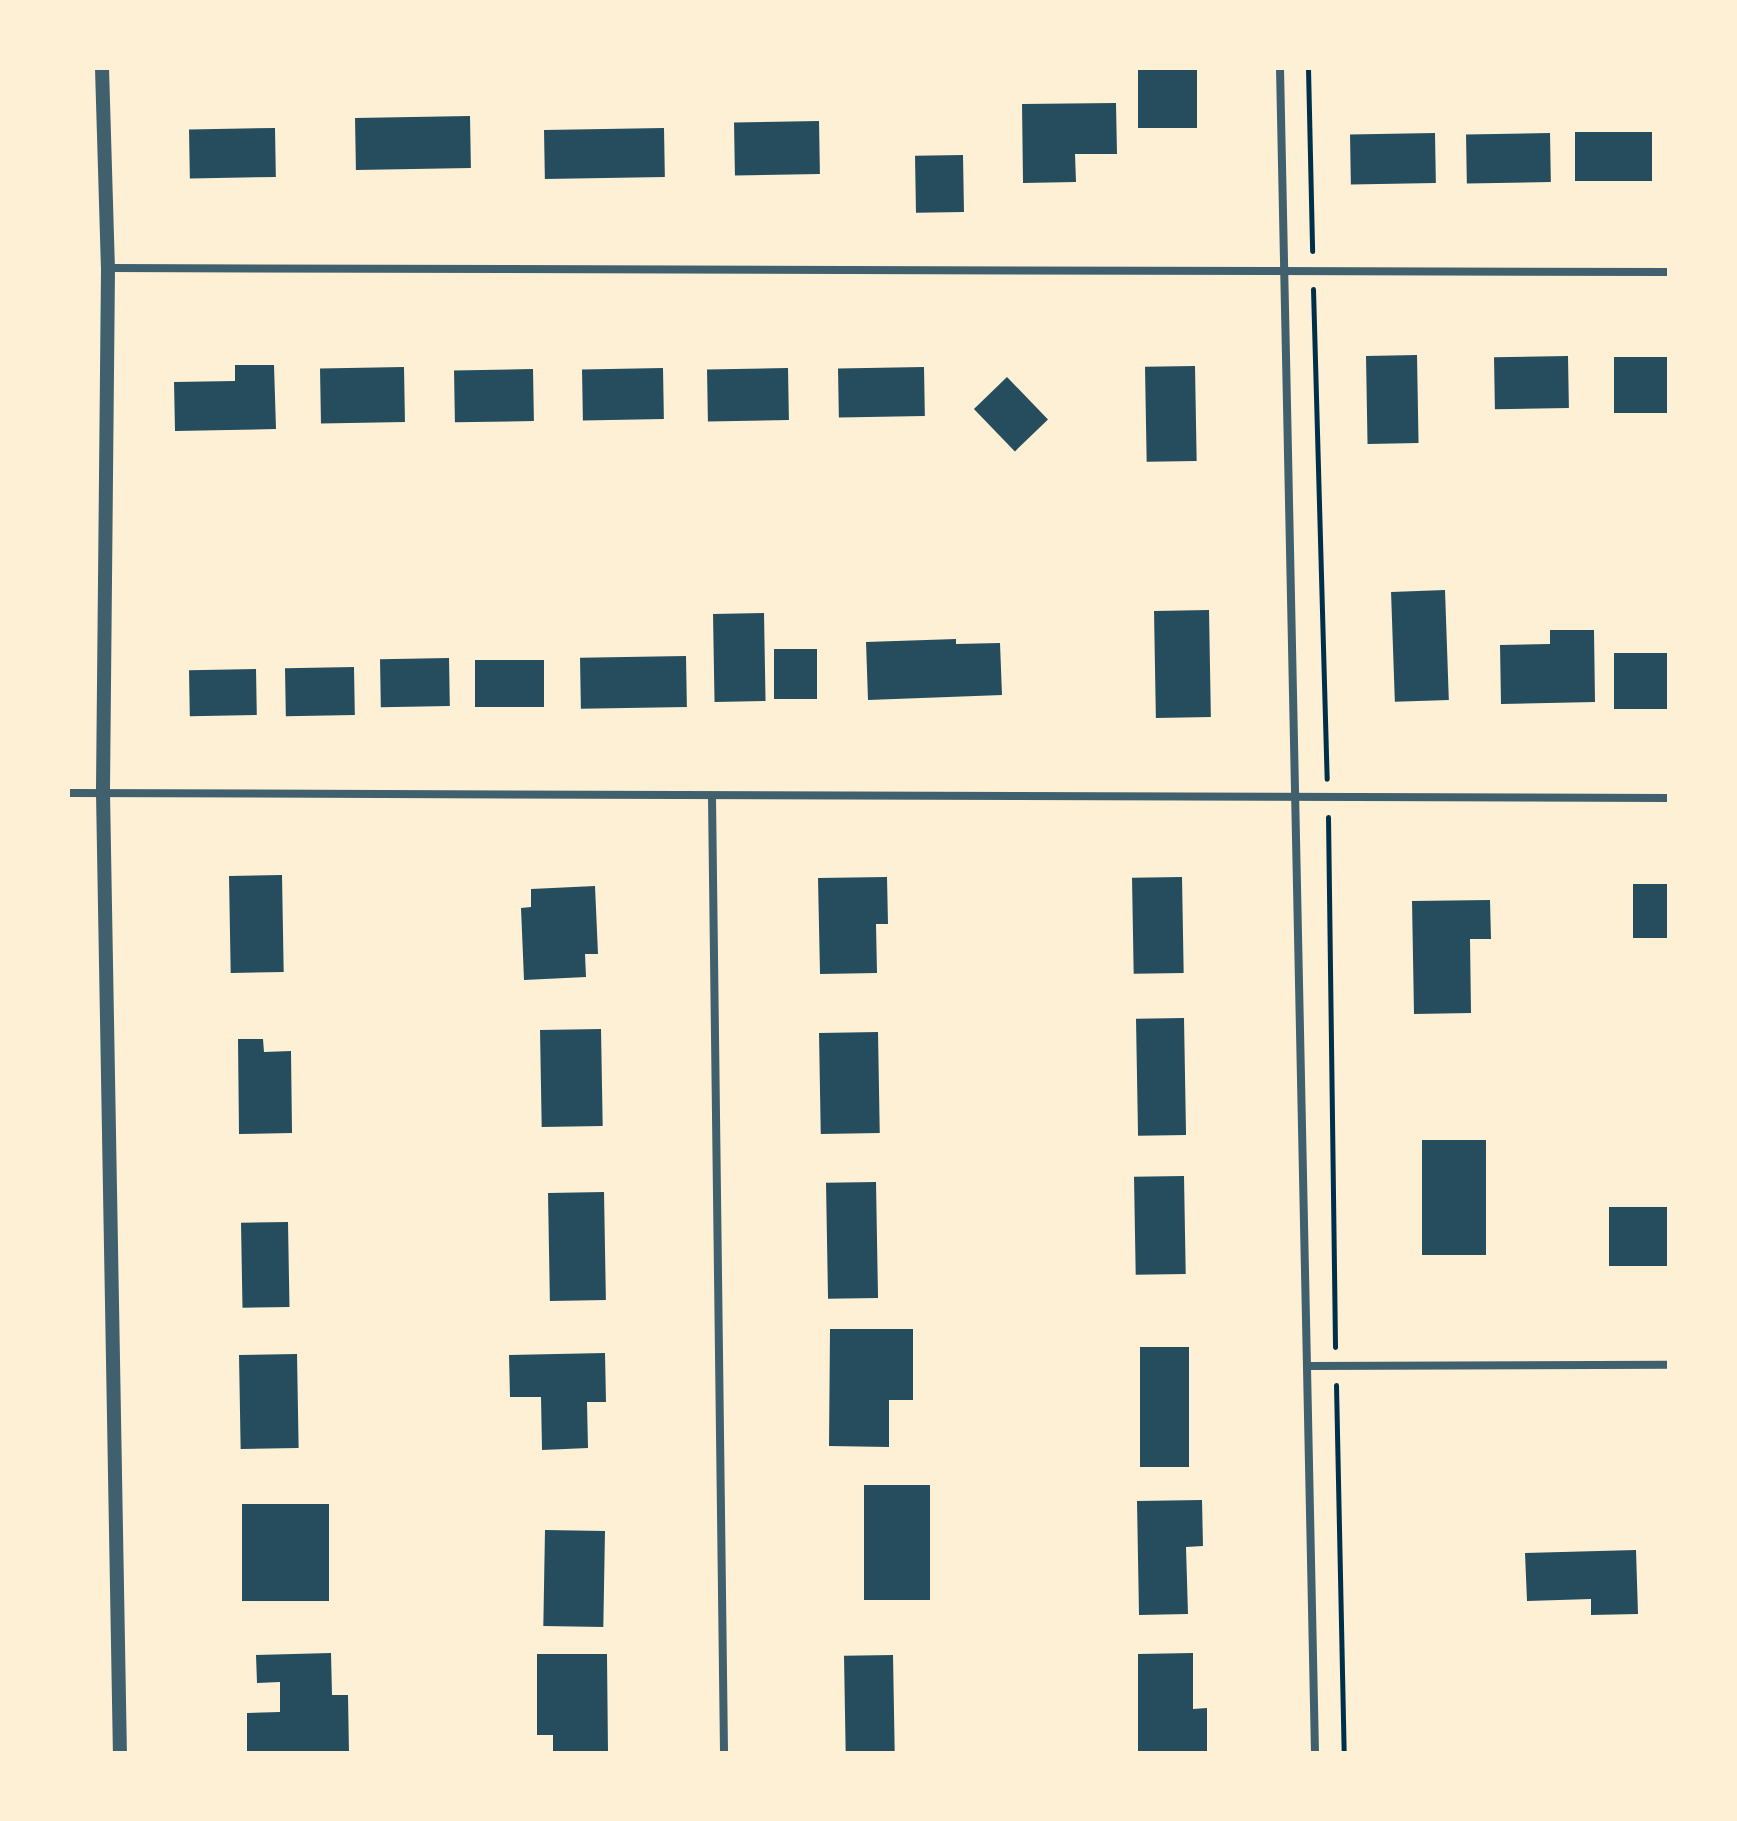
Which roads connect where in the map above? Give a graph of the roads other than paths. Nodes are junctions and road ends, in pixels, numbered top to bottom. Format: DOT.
graph roads {
  1 [pos="102,68"];
  2 [pos="1280,68"];
  3 [pos="108,268"];
  4 [pos="1285,271"];
  5 [pos="1669,272"];
  6 [pos="68,793"];
  7 [pos="103,793"];
  8 [pos="712,797"];
  9 [pos="1669,798"];
  10 [pos="1299,799"];
  11 [pos="1669,1365"];
  12 [pos="1308,1366"];
  13 [pos="120,1753"];
  14 [pos="724,1753"];
  15 [pos="1315,1753"];
  1 -- 3 [label="street"];
  2 -- 4 [label="street"];
  3 -- 4 [label="street"];
  3 -- 7 [label="street"];
  4 -- 5 [label="street"];
  4 -- 10 [label="street"];
  6 -- 7 [label="street"];
  7 -- 8 [label="street"];
  7 -- 13 [label="street"];
  8 -- 10 [label="street"];
  8 -- 14 [label="street"];
  9 -- 10 [label="street"];
  10 -- 12 [label="street"];
  11 -- 12 [label="street"];
  12 -- 15 [label="street"];
}
